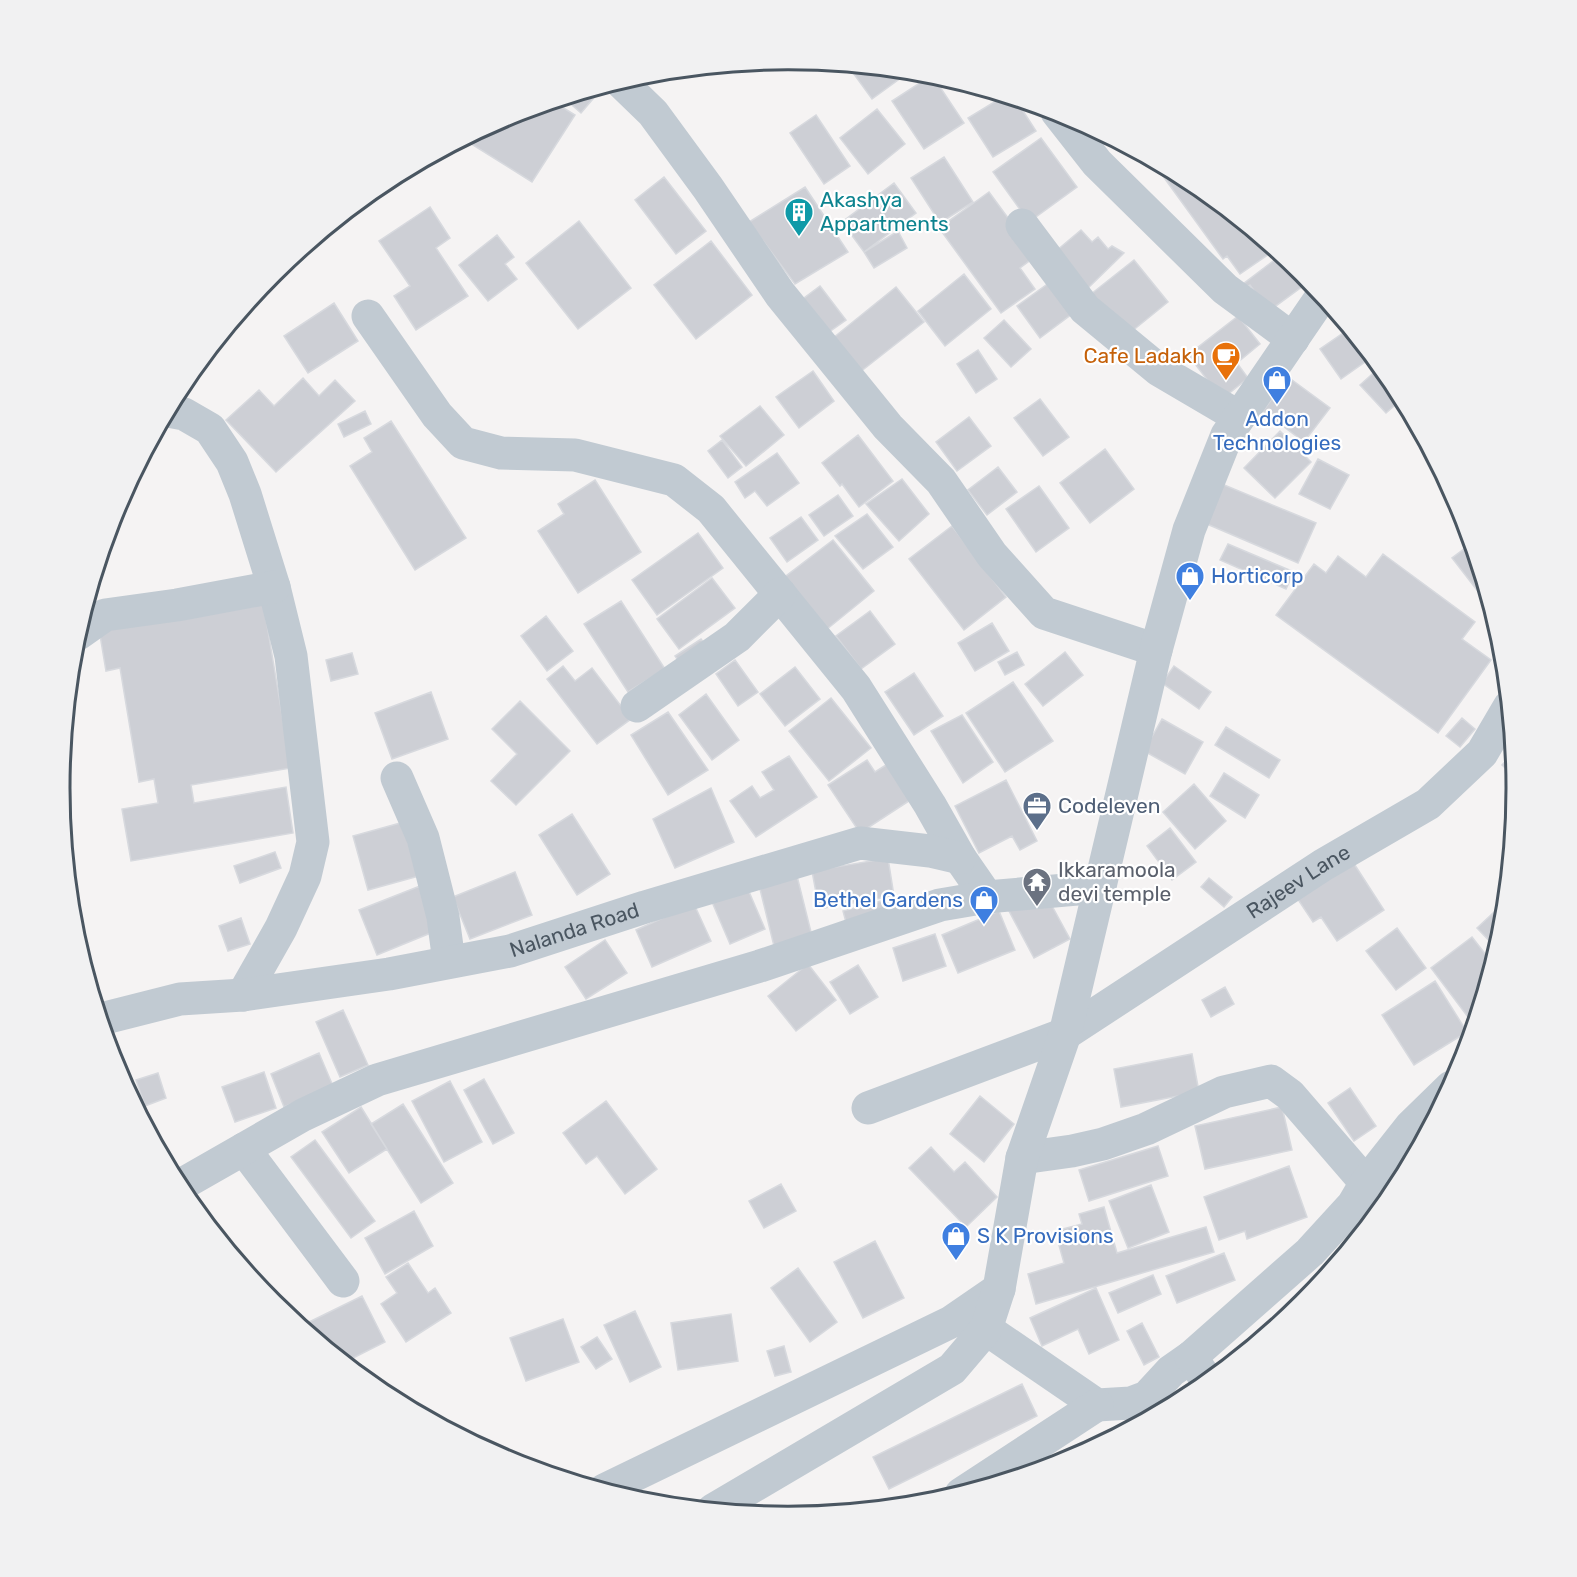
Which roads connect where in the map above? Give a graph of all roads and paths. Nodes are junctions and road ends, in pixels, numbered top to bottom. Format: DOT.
graph roads {
  1 [pos="628,89"];
  2 [pos="1068,127"];
  3 [pos="1022,225"];
  4 [pos="1317,303"];
  5 [pos="368,316"];
  6 [pos="1293,339"];
  7 [pos="177,413"];
  8 [pos="1239,417"];
  9 [pos="274,587"];
  10 [pos="780,594"];
  11 [pos="89,626"];
  12 [pos="1156,650"];
  13 [pos="637,706"];
  14 [pos="1502,718"];
  15 [pos="397,778"];
  16 [pos="960,858"];
  17 [pos="1100,887"];
  18 [pos="987,897"];
  19 [pos="449,962"];
  20 [pos="243,995"];
  21 [pos="108,1017"];
  22 [pos="1065,1034"];
  23 [pos="1432,1105"];
  24 [pos="868,1108"];
  25 [pos="244,1149"];
  26 [pos="1022,1158"];
  27 [pos="188,1181"];
  28 [pos="1364,1202"];
  29 [pos="343,1281"];
  30 [pos="999,1289"];
  31 [pos="986,1329"];
  32 [pos="1199,1370"];
  33 [pos="1097,1405"];
  34 [pos="984,1479"];
  35 [pos="614,1485"];
  36 [pos="725,1503"];
  1 -- 12 [label="street"];
  2 -- 6 [label="street"];
  3 -- 8 [label="street"];
  4 -- 6 [label="street"];
  5 -- 10 [label="street"];
  6 -- 8 [label="street"];
  7 -- 9 [label="street"];
  8 -- 12 [label="street"];
  9 -- 11 [label="street"];
  9 -- 20 [label="street"];
  10 -- 13 [label="street"];
  10 -- 16 [label="street"];
  12 -- 17 [label="street"];
  14 -- 22 [label="street, Rajeev Lane"];
  15 -- 19 [label="street"];
  16 -- 18 [label="street"];
  16 -- 19 [label="street, Nalanda Road"];
  17 -- 18 [label="street"];
  17 -- 22 [label="street"];
  18 -- 25 [label="street"];
  19 -- 20 [label="street, Nalanda Road"];
  20 -- 21 [label="street, Nalanda Road"];
  22 -- 24 [label="street, Rajeev Lane"];
  22 -- 26 [label="street"];
  23 -- 28 [label="street"];
  25 -- 27 [label="street"];
  25 -- 29 [label="street"];
  26 -- 28 [label="street"];
  26 -- 30 [label="street"];
  28 -- 32 [label="street"];
  30 -- 31 [label="street"];
  30 -- 35 [label="street"];
  31 -- 33 [label="street"];
  31 -- 36 [label="street"];
  32 -- 33 [label="street"];
  33 -- 34 [label="street"];
}
